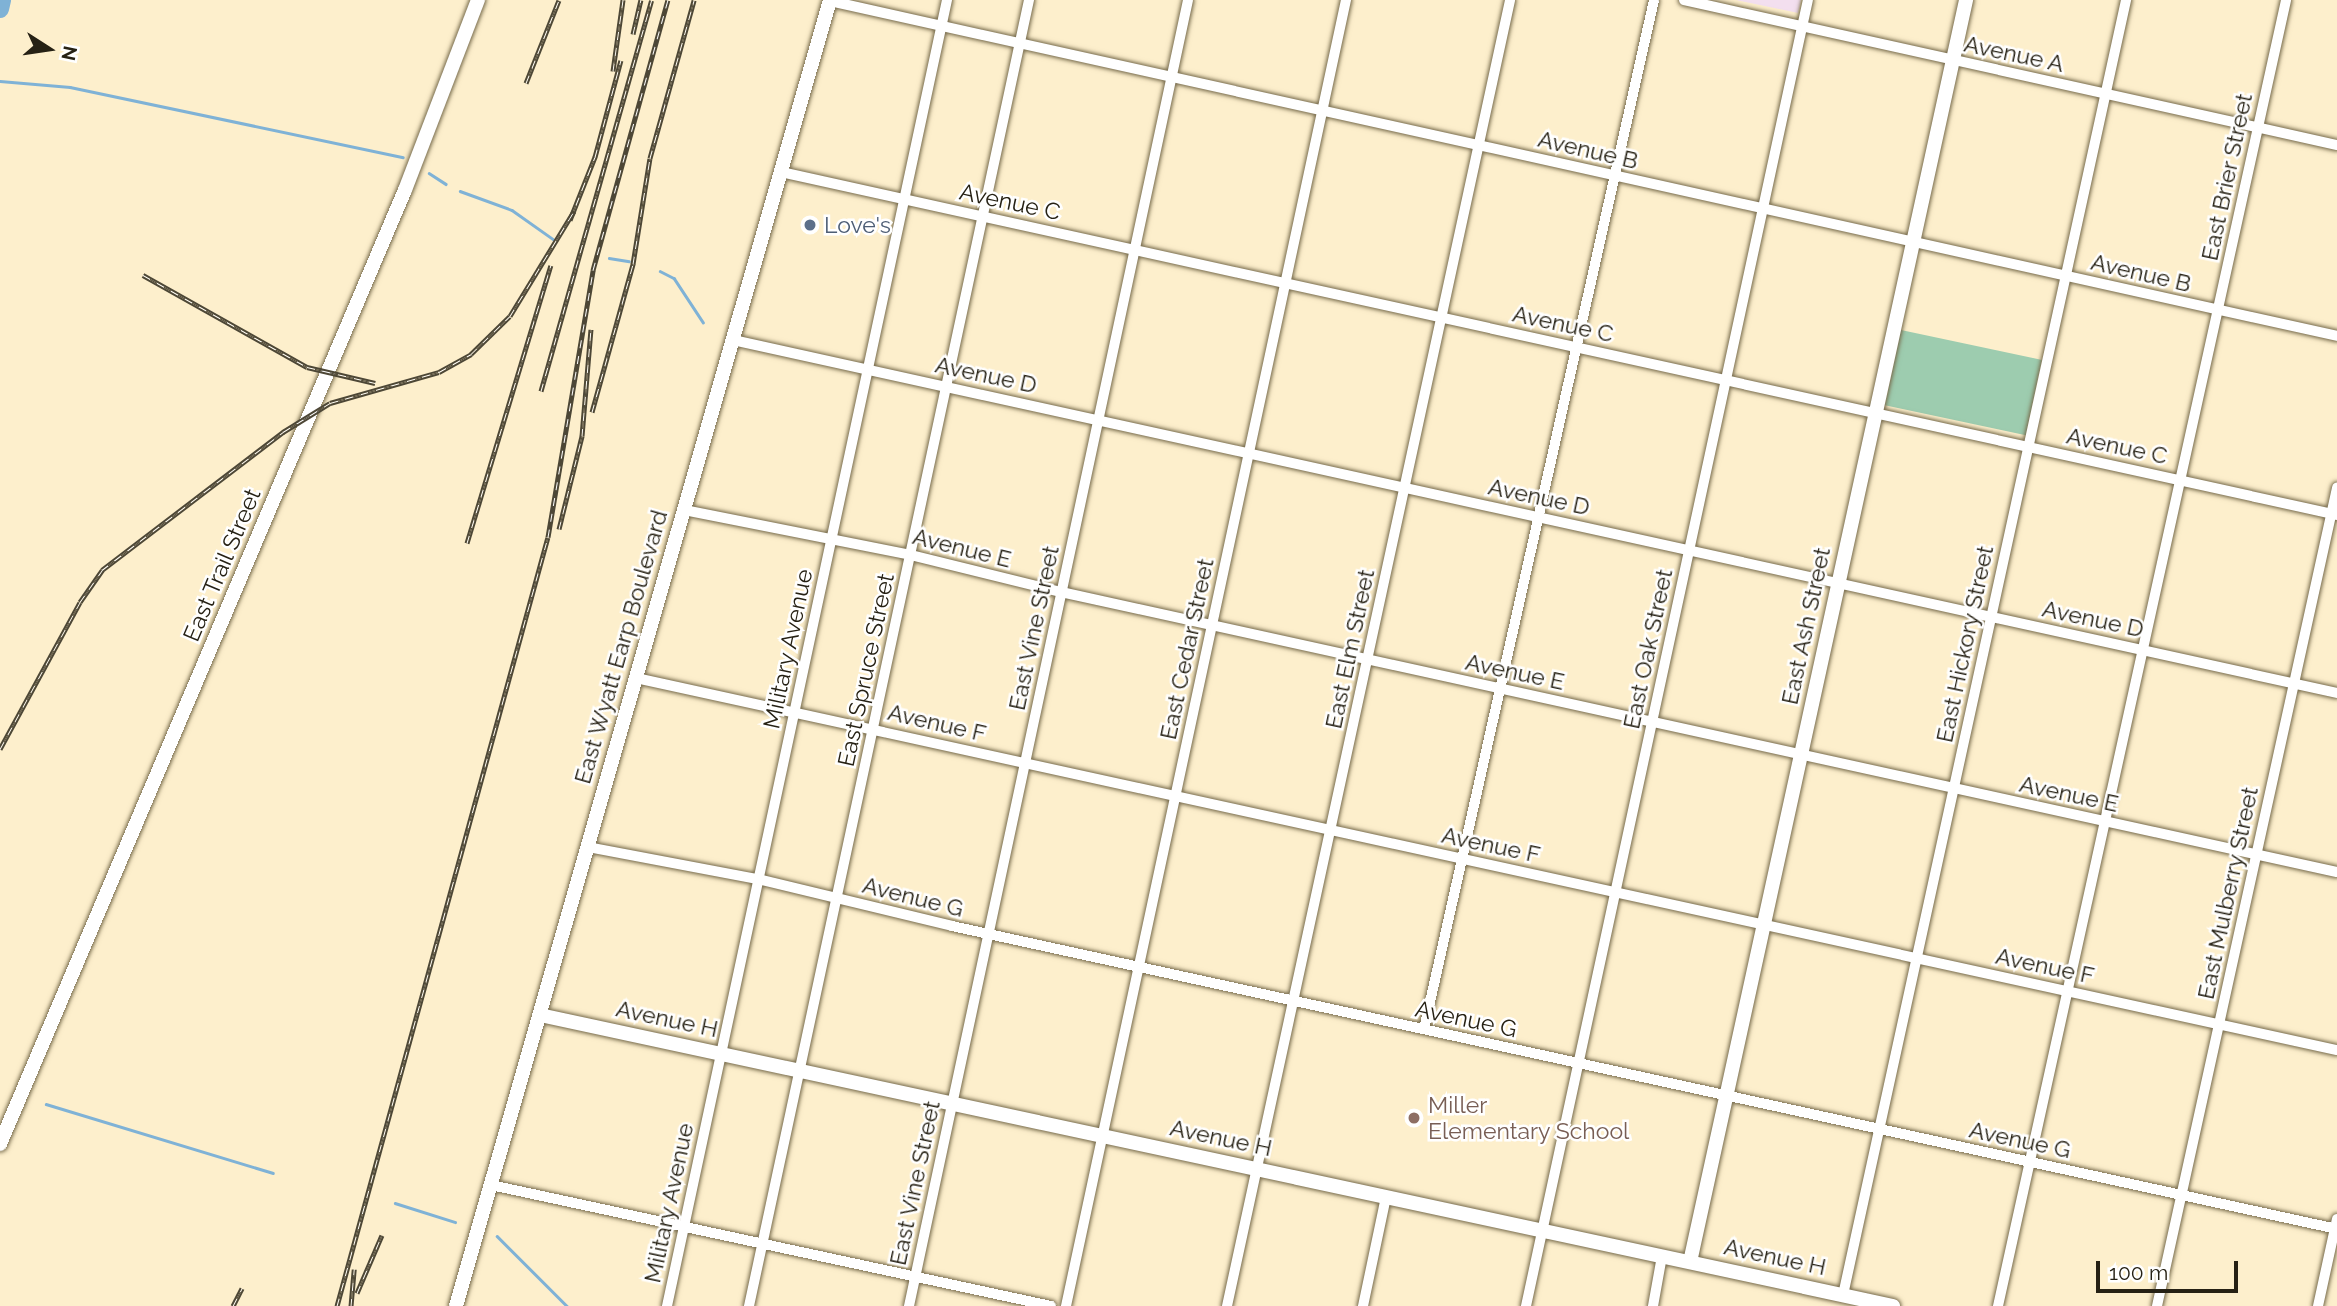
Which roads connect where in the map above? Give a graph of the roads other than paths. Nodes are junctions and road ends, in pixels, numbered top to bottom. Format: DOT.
graph roads {
  1 [pos="478,0"];
  2 [pos="831,0"];
  3 [pos="947,0"];
  4 [pos="1029,0"];
  5 [pos="1188,0"];
  6 [pos="1346,0"];
  7 [pos="1510,0"];
  8 [pos="1654,0"];
  9 [pos="1684,0"];
  10 [pos="1808,0"];
  11 [pos="1966,0"];
  12 [pos="2126,0"];
  13 [pos="2286,0"];
  14 [pos="942,26"];
  15 [pos="1802,26"];
  16 [pos="1019,43"];
  17 [pos="1953,60"];
  18 [pos="1171,77"];
  19 [pos="2105,92"];
  20 [pos="1322,110"];
  21 [pos="2257,129"];
  22 [pos="1478,145"];
  23 [pos="2337,145"];
  24 [pos="781,172"];
  25 [pos="1615,175"];
  26 [pos="904,199"];
  27 [pos="1763,208"];
  28 [pos="982,216"];
  29 [pos="1913,242"];
  30 [pos="1134,250"];
  31 [pos="2066,276"];
  32 [pos="1285,283"];
  33 [pos="2217,310"];
  34 [pos="1441,317"];
  35 [pos="2337,336"];
  36 [pos="733,340"];
  37 [pos="1576,347"];
  38 [pos="867,369"];
  39 [pos="1726,380"];
  40 [pos="946,386"];
  41 [pos="1876,413"];
  42 [pos="1098,420"];
  43 [pos="2028,447"];
  44 [pos="1249,453"];
  45 [pos="2180,480"];
  46 [pos="1404,487"];
  47 [pos="2337,488"];
  48 [pos="684,510"];
  49 [pos="2334,514"];
  50 [pos="1538,517"];
  51 [pos="830,538"];
  52 [pos="1689,550"];
  53 [pos="911,555"];
  54 [pos="1839,583"];
  55 [pos="1061,593"];
  56 [pos="1991,617"];
  57 [pos="1212,626"];
  58 [pos="2142,650"];
  59 [pos="1367,660"];
  60 [pos="636,678"];
  61 [pos="2294,683"];
  62 [pos="1500,689"];
  63 [pos="2337,693"];
  64 [pos="795,711"];
  65 [pos="1652,722"];
  66 [pos="873,727"];
  67 [pos="1801,755"];
  68 [pos="1025,763"];
  69 [pos="1954,788"];
  70 [pos="1176,796"];
  71 [pos="2105,821"];
  72 [pos="1330,830"];
  73 [pos="588,847"];
  74 [pos="2256,855"];
  75 [pos="1462,859"];
  76 [pos="2337,872"];
  77 [pos="758,879"];
  78 [pos="1615,892"];
  79 [pos="838,899"];
  80 [pos="1764,925"];
  81 [pos="988,934"];
  82 [pos="1917,958"];
  83 [pos="1139,967"];
  84 [pos="2068,991"];
  85 [pos="1293,1001"];
  86 [pos="540,1015"];
  87 [pos="2219,1024"];
  88 [pos="1424,1029"];
  89 [pos="2337,1050"];
  90 [pos="721,1054"];
  91 [pos="1578,1063"];
  92 [pos="799,1071"];
  93 [pos="1727,1096"];
  94 [pos="952,1104"];
  95 [pos="1879,1129"];
  96 [pos="1103,1136"];
  97 [pos="0,1144"];
  98 [pos="2030,1162"];
  99 [pos="1257,1169"];
  100 [pos="491,1185"];
  101 [pos="2182,1195"];
  102 [pos="1386,1197"];
  103 [pos="2336,1225"];
  104 [pos="684,1227"];
  105 [pos="1542,1230"];
  106 [pos="762,1244"];
  107 [pos="1662,1256"];
  108 [pos="1690,1262"];
  109 [pos="915,1277"];
  110 [pos="1843,1295"];
  111 [pos="456,1306"];
  112 [pos="667,1306"];
  113 [pos="749,1306"];
  114 [pos="909,1306"];
  115 [pos="1051,1306"];
  116 [pos="1066,1306"];
  117 [pos="1227,1306"];
  118 [pos="1363,1306"];
  119 [pos="1526,1306"];
  120 [pos="1653,1306"];
  121 [pos="1893,1306"];
  122 [pos="1998,1306"];
  123 [pos="2157,1306"];
  124 [pos="2318,1306"];
  1 -- 97 [label="street, East Trail Street"];
  2 -- 14 [label="street, Avenue B"];
  2 -- 24 [label="street, East Wyatt Earp Boulevard"];
  3 -- 14 [label="street, Military Avenue"];
  4 -- 16 [label="street, East Spruce Street"];
  5 -- 18 [label="street, East Vine Street"];
  6 -- 20 [label="street, East Cedar Street"];
  7 -- 22 [label="street, East Elm Street"];
  8 -- 25 [label="street"];
  9 -- 15 [label="street, Avenue A"];
  10 -- 15 [label="street, East Oak Street"];
  11 -- 17 [label="street, East Ash Street"];
  12 -- 19 [label="street, East Hickory Street"];
  13 -- 21 [label="street, East Brier Street"];
  14 -- 16 [label="street, Avenue B"];
  14 -- 26 [label="street, Military Avenue"];
  15 -- 17 [label="street, Avenue A"];
  15 -- 27 [label="street, East Oak Street"];
  16 -- 18 [label="street, Avenue B"];
  16 -- 28 [label="street, East Spruce Street"];
  17 -- 19 [label="street, Avenue A"];
  17 -- 29 [label="street, East Ash Street"];
  18 -- 20 [label="street, Avenue B"];
  18 -- 30 [label="street, East Vine Street"];
  19 -- 21 [label="street, Avenue A"];
  19 -- 31 [label="street, East Hickory Street"];
  20 -- 22 [label="street, Avenue B"];
  20 -- 32 [label="street, East Cedar Street"];
  21 -- 23 [label="street, Avenue A"];
  21 -- 33 [label="street, East Brier Street"];
  22 -- 25 [label="street, Avenue B"];
  22 -- 34 [label="street, East Elm Street"];
  24 -- 26 [label="street, Avenue C"];
  24 -- 36 [label="street, East Wyatt Earp Boulevard"];
  25 -- 27 [label="street, Avenue B"];
  25 -- 37 [label="street"];
  26 -- 28 [label="street, Avenue C"];
  26 -- 38 [label="street, Military Avenue"];
  27 -- 29 [label="street, Avenue B"];
  27 -- 39 [label="street, East Oak Street"];
  28 -- 30 [label="street, Avenue C"];
  28 -- 40 [label="street, East Spruce Street"];
  29 -- 31 [label="street, Avenue B"];
  29 -- 41 [label="street, East Ash Street"];
  30 -- 32 [label="street, Avenue C"];
  30 -- 42 [label="street, East Vine Street"];
  31 -- 33 [label="street, Avenue B"];
  31 -- 43 [label="street, East Hickory Street"];
  32 -- 34 [label="street, Avenue C"];
  32 -- 44 [label="street, East Cedar Street"];
  33 -- 35 [label="street, Avenue B"];
  33 -- 45 [label="street, East Brier Street"];
  34 -- 37 [label="street, Avenue C"];
  34 -- 46 [label="street, East Elm Street"];
  36 -- 38 [label="street, Avenue D"];
  36 -- 48 [label="street, East Wyatt Earp Boulevard"];
  37 -- 39 [label="street, Avenue C"];
  37 -- 50 [label="street"];
  38 -- 40 [label="street, Avenue D"];
  38 -- 51 [label="street, Military Avenue"];
  39 -- 41 [label="street, Avenue C"];
  39 -- 52 [label="street, East Oak Street"];
  40 -- 42 [label="street, Avenue D"];
  40 -- 53 [label="street, East Spruce Street"];
  41 -- 43 [label="street, Avenue C"];
  41 -- 54 [label="street, East Ash Street"];
  42 -- 44 [label="street, Avenue D"];
  42 -- 55 [label="street, East Vine Street"];
  43 -- 45 [label="street, Avenue C"];
  43 -- 56 [label="street, East Hickory Street"];
  44 -- 46 [label="street, Avenue D"];
  44 -- 57 [label="street, East Cedar Street"];
  45 -- 49 [label="street, Avenue C"];
  45 -- 58 [label="street, East Brier Street"];
  46 -- 50 [label="street, Avenue D"];
  46 -- 59 [label="street, East Elm Street"];
  47 -- 49 [label="street, East Mulberry Street"];
  48 -- 51 [label="street, Avenue E"];
  48 -- 60 [label="street, East Wyatt Earp Boulevard"];
  49 -- 61 [label="street, East Mulberry Street"];
  50 -- 52 [label="street, Avenue D"];
  50 -- 62 [label="street"];
  51 -- 53 [label="street, Avenue E"];
  51 -- 64 [label="street, Military Avenue"];
  52 -- 54 [label="street, Avenue D"];
  52 -- 65 [label="street, East Oak Street"];
  53 -- 55 [label="street, Avenue E"];
  53 -- 66 [label="street, East Spruce Street"];
  54 -- 56 [label="street, Avenue D"];
  54 -- 67 [label="street, East Ash Street"];
  55 -- 57 [label="street, Avenue E"];
  55 -- 68 [label="street, East Vine Street"];
  56 -- 58 [label="street, Avenue D"];
  56 -- 69 [label="street, East Hickory Street"];
  57 -- 59 [label="street, Avenue E"];
  57 -- 70 [label="street, East Cedar Street"];
  58 -- 61 [label="street, Avenue D"];
  58 -- 71 [label="street, East Brier Street"];
  59 -- 62 [label="street, Avenue E"];
  59 -- 72 [label="street, East Elm Street"];
  60 -- 64 [label="street, Avenue F"];
  60 -- 73 [label="street, East Wyatt Earp Boulevard"];
  61 -- 63 [label="street, Avenue D"];
  61 -- 74 [label="street, East Mulberry Street"];
  62 -- 65 [label="street, Avenue E"];
  62 -- 75 [label="street"];
  64 -- 66 [label="street, Avenue F"];
  64 -- 77 [label="street, Military Avenue"];
  65 -- 67 [label="street, Avenue E"];
  65 -- 78 [label="street, East Oak Street"];
  66 -- 68 [label="street, Avenue F"];
  66 -- 79 [label="street, East Spruce Street"];
  67 -- 69 [label="street, Avenue E"];
  67 -- 80 [label="street, East Ash Street"];
  68 -- 70 [label="street, Avenue F"];
  68 -- 81 [label="street, East Vine Street"];
  69 -- 71 [label="street, Avenue E"];
  69 -- 82 [label="street, East Hickory Street"];
  70 -- 72 [label="street, Avenue F"];
  70 -- 83 [label="street, East Cedar Street"];
  71 -- 74 [label="street, Avenue E"];
  71 -- 84 [label="street, East Brier Street"];
  72 -- 75 [label="street, Avenue F"];
  72 -- 85 [label="street, East Elm Street"];
  73 -- 77 [label="street, Avenue G"];
  73 -- 86 [label="street, East Wyatt Earp Boulevard"];
  74 -- 76 [label="street, Avenue E"];
  74 -- 87 [label="street, East Mulberry Street"];
  75 -- 78 [label="street, Avenue F"];
  75 -- 88 [label="street"];
  77 -- 79 [label="street, Avenue G"];
  77 -- 90 [label="street, Military Avenue"];
  78 -- 80 [label="street, Avenue F"];
  78 -- 91 [label="street, East Oak Street"];
  79 -- 81 [label="street, Avenue G"];
  79 -- 92 [label="street, East Spruce Street"];
  80 -- 82 [label="street, Avenue F"];
  80 -- 93 [label="street, East Ash Street"];
  81 -- 83 [label="street, Avenue G"];
  81 -- 94 [label="street, East Vine Street"];
  82 -- 84 [label="street, Avenue F"];
  82 -- 95 [label="street, East Hickory Street"];
  83 -- 85 [label="street, Avenue G"];
  83 -- 96 [label="street, East Cedar Street"];
  84 -- 87 [label="street, Avenue F"];
  84 -- 98 [label="street, East Brier Street"];
  85 -- 88 [label="street, Avenue G"];
  85 -- 99 [label="street, East Elm Street"];
  86 -- 90 [label="street, Avenue H"];
  86 -- 100 [label="street, East Wyatt Earp Boulevard"];
  87 -- 89 [label="street, Avenue F"];
  87 -- 101 [label="street, East Mulberry Street"];
  88 -- 91 [label="street, Avenue G"];
  90 -- 92 [label="street, Avenue H"];
  90 -- 104 [label="street, Military Avenue"];
  91 -- 93 [label="street, Avenue G"];
  91 -- 105 [label="street, East Oak Street"];
  92 -- 94 [label="street, Avenue H"];
  92 -- 106 [label="street, East Spruce Street"];
  93 -- 95 [label="street, Avenue G"];
  93 -- 108 [label="street, East Ash Street"];
  94 -- 96 [label="street, Avenue H"];
  94 -- 109 [label="street, East Vine Street"];
  95 -- 98 [label="street, Avenue G"];
  95 -- 110 [label="street, East Hickory Street"];
  96 -- 99 [label="street, Avenue H"];
  96 -- 116 [label="street, East Cedar Street"];
  98 -- 101 [label="street, Avenue G"];
  98 -- 122 [label="street, East Brier Street"];
  99 -- 102 [label="street, Avenue H"];
  99 -- 117 [label="street, East Elm Street"];
  100 -- 104 [label="street"];
  100 -- 111 [label="street, East Wyatt Earp Boulevard"];
  101 -- 103 [label="street, Avenue G"];
  101 -- 123 [label="street, East Mulberry Street"];
  102 -- 105 [label="street, Avenue H"];
  102 -- 118 [label="street"];
  103 -- 124 [label="street"];
  104 -- 106 [label="street"];
  104 -- 112 [label="street, Military Avenue"];
  105 -- 107 [label="street, Avenue H"];
  105 -- 119 [label="street, East Oak Street"];
  106 -- 109 [label="street"];
  106 -- 113 [label="street, East Spruce Street"];
  107 -- 108 [label="street, Avenue H"];
  107 -- 120 [label="street"];
  108 -- 110 [label="street, Avenue H"];
  109 -- 114 [label="street, East Vine Street"];
  109 -- 115 [label="street"];
  110 -- 121 [label="street, Avenue H"];
}
